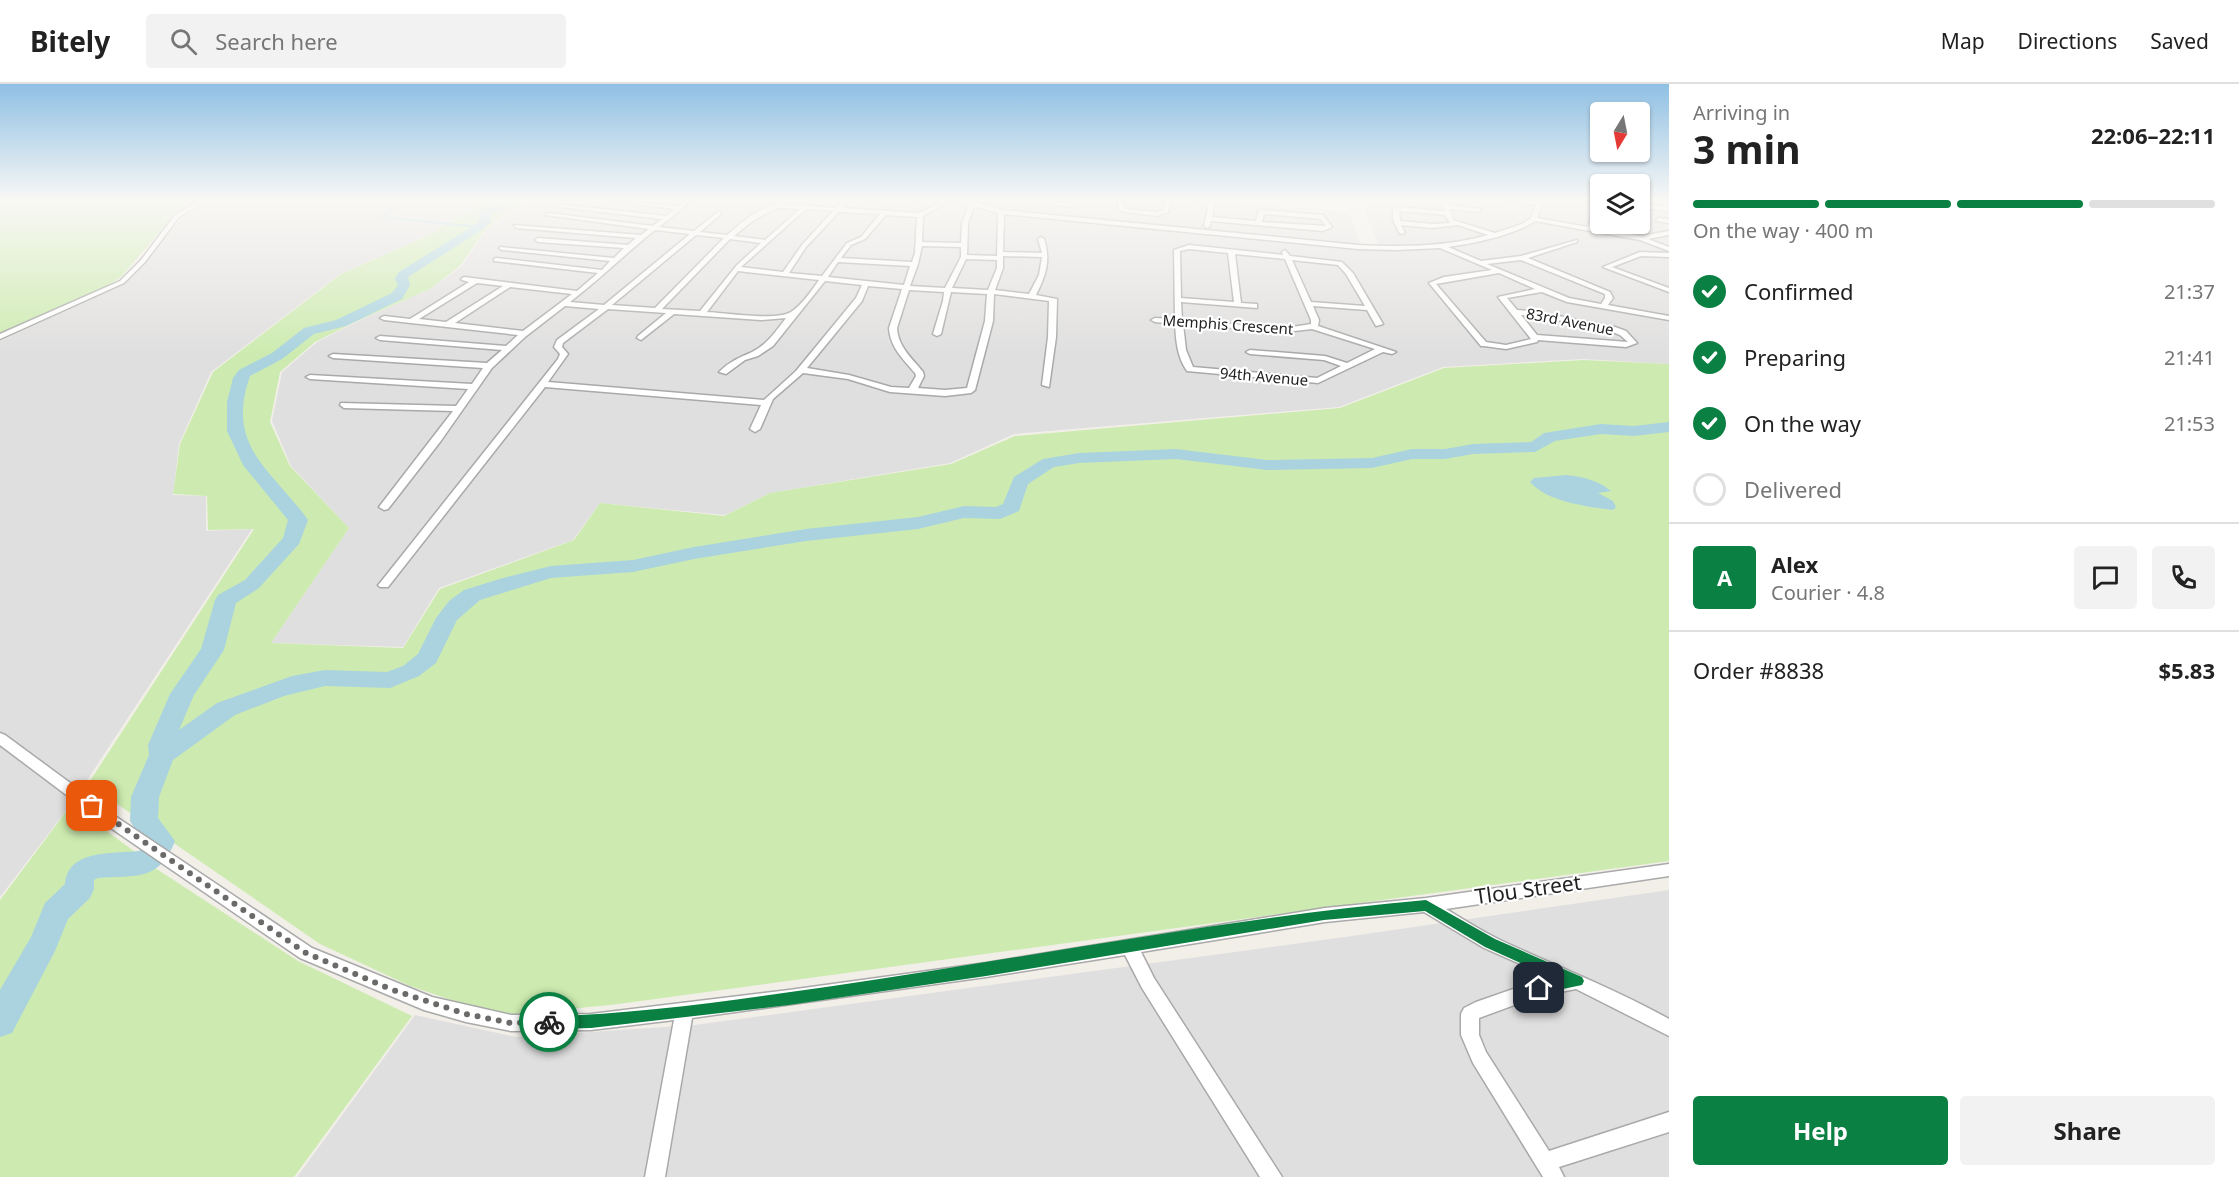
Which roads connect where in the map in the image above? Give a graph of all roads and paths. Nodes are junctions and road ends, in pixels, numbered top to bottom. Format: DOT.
graph roads {
  1 [pos="150,252"];
  2 [pos="540,252"];
  3 [pos="625,252"];
  4 [pos="671,252"];
  5 [pos="713,252"];
  6 [pos="757,252"];
  7 [pos="800,252"];
  8 [pos="843,252"];
  9 [pos="917,252"];
  10 [pos="964,252"];
  11 [pos="1002,252"];
  12 [pos="1045,252"];
  13 [pos="1178,252"];
  14 [pos="1232,252"];
  15 [pos="1240,252"];
  16 [pos="1284,252"];
  17 [pos="1454,252"];
  18 [pos="1541,252"];
  19 [pos="1046,255"];
  20 [pos="1669,255"];
  21 [pos="1002,256"];
  22 [pos="964,257"];
  23 [pos="1287,258"];
  24 [pos="1522,258"];
  25 [pos="496,260"];
  26 [pos="616,260"];
  27 [pos="837,260"];
  28 [pos="1479,263"];
  29 [pos="915,264"];
  30 [pos="737,269"];
  31 [pos="1500,271"];
  32 [pos="603,272"];
  33 [pos="785,274"];
  34 [pos="464,279"];
  35 [pos="824,279"];
  36 [pos="476,280"];
  37 [pos="866,283"];
  38 [pos="510,284"];
  39 [pos="908,288"];
  40 [pos="948,289"];
  41 [pos="1541,290"];
  42 [pos="1669,290"];
  43 [pos="992,291"];
  44 [pos="579,293"];
  45 [pos="1032,296"];
  46 [pos="1179,300"];
  47 [pos="565,304"];
  48 [pos="1238,304"];
  49 [pos="1308,304"];
  50 [pos="1254,306"];
  51 [pos="606,307"];
  52 [pos="1604,307"];
  53 [pos="1368,308"];
  54 [pos="656,311"];
  55 [pos="1513,312"];
  56 [pos="671,313"];
  57 [pos="794,313"];
  58 [pos="700,315"];
  59 [pos="384,318"];
  60 [pos="1668,318"];
  61 [pos="1155,320"];
  62 [pos="411,321"];
  63 [pos="1177,321"];
  64 [pos="1379,324"];
  65 [pos="447,325"];
  66 [pos="1312,327"];
  67 [pos="525,333"];
  68 [pos="937,334"];
  69 [pos="0,337"];
  70 [pos="1535,337"];
  71 [pos="380,338"];
  72 [pos="641,338"];
  73 [pos="508,348"];
  74 [pos="1383,349"];
  75 [pos="1250,352"];
  76 [pos="1392,352"];
  77 [pos="333,356"];
  78 [pos="489,366"];
  79 [pos="1348,366"];
  80 [pos="801,370"];
  81 [pos="723,372"];
  82 [pos="310,377"];
  83 [pos="543,384"];
  84 [pos="1046,385"];
  85 [pos="474,387"];
  86 [pos="912,391"];
  87 [pos="766,403"];
  88 [pos="344,405"];
  89 [pos="459,409"];
  90 [pos="755,429"];
  91 [pos="384,507"];
  92 [pos="384,585"];
  93 [pos="0,738"];
  94 [pos="1669,870"];
  95 [pos="1426,905"];
  96 [pos="1129,946"];
  97 [pos="1577,981"];
  98 [pos="684,1012"];
  99 [pos="1669,1028"];
  100 [pos="1669,1122"];
  101 [pos="1549,1169"];
  102 [pos="655,1177"];
  103 [pos="1272,1177"];
  1 -- 69 [label="street"];
  2 -- 26 [label="street"];
  3 -- 26 [label="street"];
  4 -- 51 [label="street"];
  5 -- 54 [label="street"];
  6 -- 30 [label="street"];
  7 -- 33 [label="street"];
  8 -- 27 [label="street"];
  9 -- 29 [label="street"];
  10 -- 22 [label="street"];
  11 -- 21 [label="street"];
  12 -- 19 [label="street"];
  13 -- 46 [label="street"];
  14 -- 48 [label="street"];
  15 -- 23 [label="street"];
  16 -- 23 [label="street, Memphis Crescent"];
  17 -- 28 [label="street"];
  18 -- 24 [label="street"];
  19 -- 21 [label="street"];
  19 -- 45 [label="street"];
  20 -- 42 [label="street"];
  21 -- 22 [label="street"];
  21 -- 43 [label="street"];
  22 -- 40 [label="street"];
  23 -- 49 [label="street, Memphis Crescent"];
  23 -- 53 [label="street"];
  24 -- 28 [label="street"];
  24 -- 52 [label="street"];
  25 -- 32 [label="street"];
  26 -- 32 [label="street"];
  27 -- 29 [label="street"];
  27 -- 35 [label="street"];
  28 -- 31 [label="street"];
  29 -- 39 [label="street"];
  30 -- 33 [label="street"];
  30 -- 58 [label="street"];
  31 -- 41 [label="street"];
  31 -- 70 [label="street"];
  32 -- 44 [label="street"];
  33 -- 35 [label="street"];
  34 -- 36 [label="street"];
  35 -- 37 [label="street"];
  35 -- 57 [label="street"];
  36 -- 38 [label="street"];
  36 -- 62 [label="street"];
  37 -- 39 [label="street"];
  37 -- 80 [label="street"];
  38 -- 44 [label="street"];
  38 -- 65 [label="street"];
  39 -- 40 [label="street"];
  39 -- 86 [label="street"];
  40 -- 43 [label="street"];
  40 -- 68 [label="street"];
  41 -- 52 [label="street"];
  41 -- 55 [label="street"];
  43 -- 45 [label="street"];
  43 -- 86 [label="street"];
  44 -- 47 [label="street"];
  45 -- 84 [label="street"];
  46 -- 48 [label="street"];
  46 -- 63 [label="street"];
  47 -- 51 [label="street"];
  47 -- 67 [label="street"];
  48 -- 50 [label="street"];
  49 -- 53 [label="street"];
  49 -- 66 [label="street, Memphis Crescent"];
  51 -- 54 [label="street"];
  51 -- 83 [label="street"];
  52 -- 60 [label="street"];
  53 -- 64 [label="street"];
  54 -- 56 [label="street"];
  55 -- 70 [label="street"];
  55 -- 70 [label="street, 83rd Avenue"];
  56 -- 58 [label="street"];
  56 -- 72 [label="street"];
  57 -- 58 [label="street"];
  57 -- 81 [label="street"];
  59 -- 62 [label="street"];
  61 -- 63 [label="street, Memphis Crescent"];
  62 -- 65 [label="street"];
  63 -- 66 [label="street, Memphis Crescent"];
  63 -- 79 [label="street, 94th Avenue"];
  65 -- 67 [label="street"];
  66 -- 74 [label="street"];
  67 -- 73 [label="street"];
  71 -- 73 [label="street"];
  73 -- 78 [label="street"];
  74 -- 76 [label="street"];
  74 -- 79 [label="street, 94th Avenue"];
  75 -- 79 [label="street"];
  77 -- 78 [label="street"];
  78 -- 85 [label="street"];
  80 -- 86 [label="street"];
  80 -- 87 [label="street"];
  82 -- 85 [label="street"];
  83 -- 87 [label="street"];
  83 -- 92 [label="street"];
  85 -- 89 [label="street"];
  87 -- 90 [label="street"];
  88 -- 89 [label="street"];
  89 -- 91 [label="street"];
  93 -- 98 [label="street, Tlou Street"];
  94 -- 95 [label="street, Tlou Street"];
  95 -- 96 [label="street, Tlou Street"];
  95 -- 97 [label="street"];
  96 -- 98 [label="street, Tlou Street"];
  96 -- 103 [label="street"];
  97 -- 99 [label="street"];
  97 -- 101 [label="street"];
  98 -- 102 [label="street"];
  100 -- 101 [label="street"];
}
